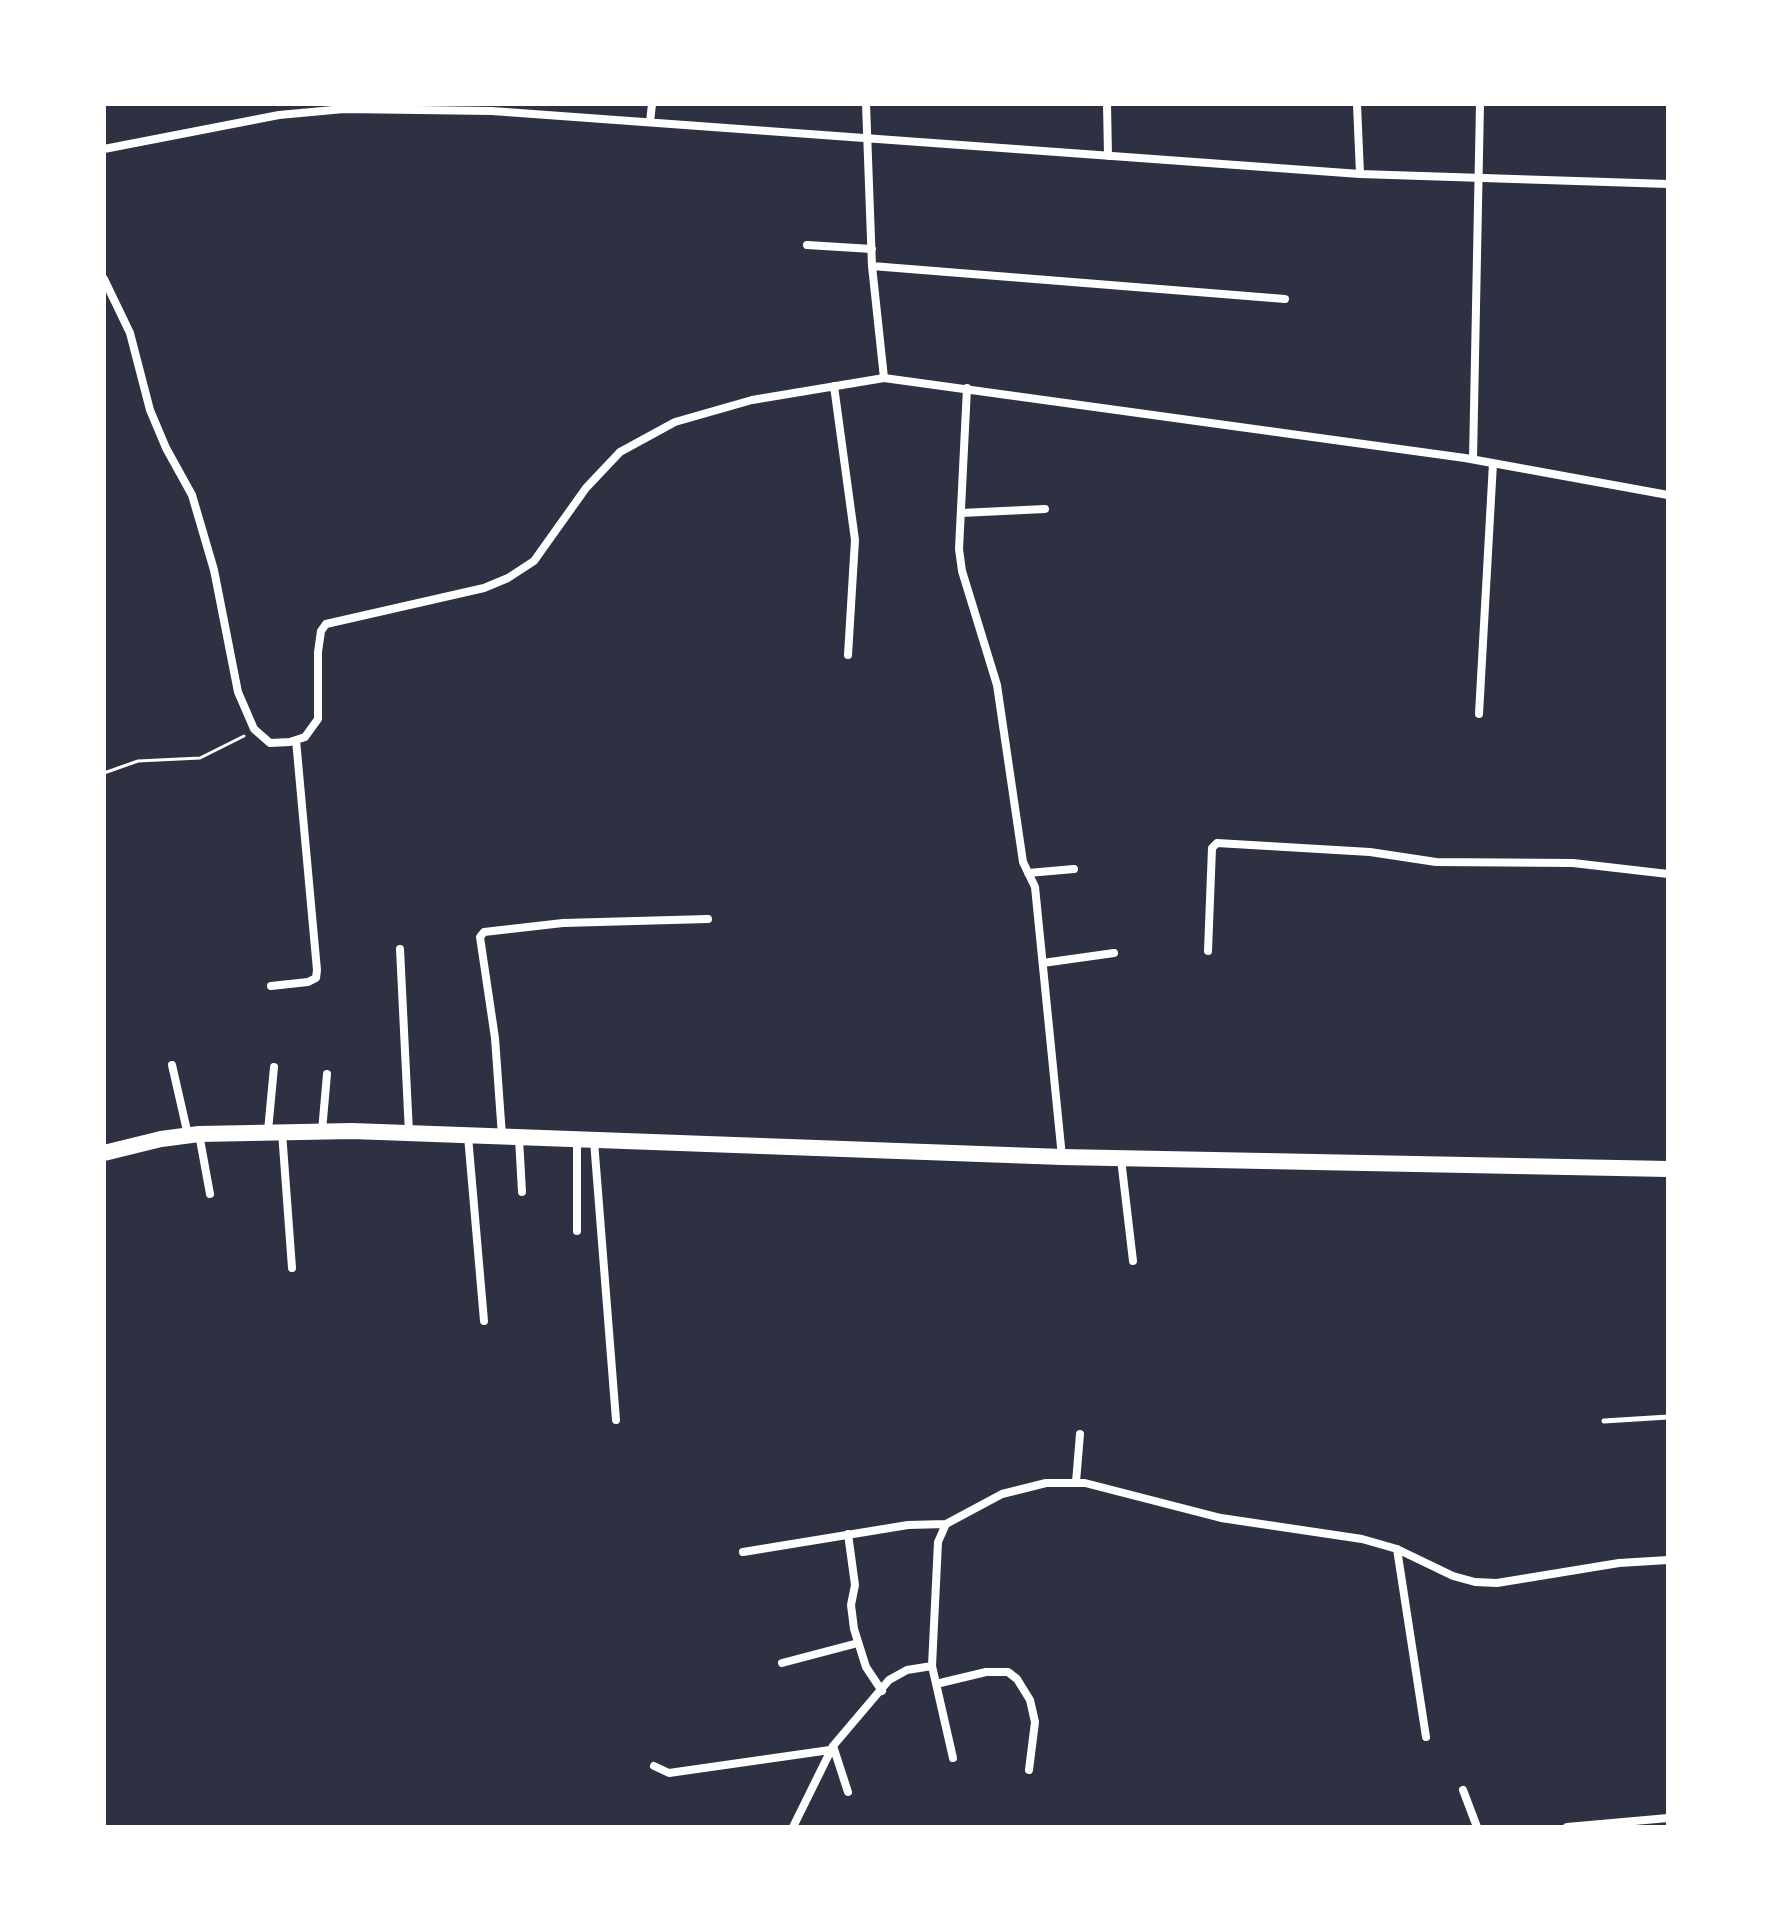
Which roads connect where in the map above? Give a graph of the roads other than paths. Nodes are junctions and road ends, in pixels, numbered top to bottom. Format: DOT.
graph roads {
  1 [pos="652,104"];
  2 [pos="866,104"];
  3 [pos="1107,104"];
  4 [pos="1357,104"];
  5 [pos="1480,104"];
  6 [pos="650,122"];
  7 [pos="869,138"];
  8 [pos="104,149"];
  9 [pos="1108,156"];
  10 [pos="1360,174"];
  11 [pos="1481,177"];
  12 [pos="1668,184"];
  13 [pos="807,245"];
  14 [pos="872,249"];
  15 [pos="872,266"];
  16 [pos="104,279"];
  17 [pos="1285,299"];
  18 [pos="884,378"];
  19 [pos="834,386"];
  20 [pos="967,388"];
  21 [pos="1473,459"];
  22 [pos="1493,463"];
  23 [pos="1668,495"];
  24 [pos="1045,509"];
  25 [pos="961,513"];
  26 [pos="848,655"];
  27 [pos="1479,714"];
  28 [pos="296,740"];
  29 [pos="1074,869"];
  30 [pos="1028,873"];
  31 [pos="1668,874"];
  32 [pos="708,919"];
  33 [pos="400,949"];
  34 [pos="1208,951"];
  35 [pos="1114,953"];
  36 [pos="1043,963"];
  37 [pos="271,986"];
  38 [pos="172,1065"];
  39 [pos="274,1067"];
  40 [pos="327,1074"];
  41 [pos="275,1131"];
  42 [pos="322,1131"];
  43 [pos="409,1133"];
  44 [pos="193,1135"];
  45 [pos="468,1136"];
  46 [pos="502,1137"];
  47 [pos="519,1138"];
  48 [pos="585,1141"];
  49 [pos="104,1153"];
  50 [pos="1062,1157"];
  51 [pos="1121,1158"];
  52 [pos="1668,1169"];
  53 [pos="522,1192"];
  54 [pos="210,1194"];
  55 [pos="577,1231"];
  56 [pos="1133,1261"];
  57 [pos="292,1268"];
  58 [pos="484,1321"];
  59 [pos="1668,1417"];
  60 [pos="616,1420"];
  61 [pos="1604,1421"];
  62 [pos="1080,1434"];
  63 [pos="1076,1482"];
  64 [pos="946,1524"];
  65 [pos="848,1534"];
  66 [pos="1397,1549"];
  67 [pos="743,1552"];
  68 [pos="1668,1560"];
  69 [pos="858,1643"];
  70 [pos="782,1663"];
  71 [pos="932,1666"];
  72 [pos="936,1684"];
  73 [pos="882,1691"];
  74 [pos="1426,1737"];
  75 [pos="831,1748"];
  76 [pos="953,1758"];
  77 [pos="654,1766"];
  78 [pos="1029,1770"];
  79 [pos="1463,1790"];
  80 [pos="848,1792"];
  81 [pos="1668,1818"];
  82 [pos="793,1827"];
  83 [pos="1477,1827"];
  84 [pos="1567,1827"];
  1 -- 6 [label="street"];
  2 -- 7 [label="street"];
  3 -- 9 [label="street"];
  4 -- 10 [label="street"];
  5 -- 11 [label="street"];
  6 -- 7 [label="street"];
  6 -- 8 [label="street"];
  7 -- 9 [label="street"];
  7 -- 14 [label="street"];
  9 -- 10 [label="street"];
  10 -- 11 [label="street"];
  11 -- 12 [label="street"];
  11 -- 21 [label="street"];
  13 -- 14 [label="street"];
  14 -- 15 [label="street"];
  15 -- 17 [label="street"];
  15 -- 18 [label="street"];
  16 -- 28 [label="street"];
  18 -- 19 [label="street"];
  18 -- 20 [label="street"];
  19 -- 26 [label="street"];
  19 -- 28 [label="street"];
  20 -- 21 [label="street"];
  20 -- 25 [label="street"];
  21 -- 22 [label="street"];
  22 -- 23 [label="street"];
  22 -- 27 [label="street"];
  24 -- 25 [label="street"];
  25 -- 30 [label="street"];
  28 -- 37 [label="street"];
  29 -- 30 [label="street"];
  30 -- 36 [label="street"];
  31 -- 34 [label="street"];
  32 -- 46 [label="street"];
  33 -- 43 [label="street"];
  35 -- 36 [label="street"];
  36 -- 50 [label="street"];
  38 -- 44 [label="street"];
  39 -- 41 [label="street"];
  40 -- 42 [label="street"];
  41 -- 42 [label="main road"];
  41 -- 44 [label="main road"];
  41 -- 57 [label="street"];
  42 -- 43 [label="main road"];
  43 -- 45 [label="main road"];
  44 -- 49 [label="main road"];
  44 -- 54 [label="street"];
  45 -- 46 [label="main road"];
  45 -- 58 [label="street"];
  46 -- 47 [label="main road"];
  47 -- 48 [label="main road"];
  47 -- 53 [label="street"];
  48 -- 50 [label="main road"];
  48 -- 55 [label="street"];
  48 -- 60 [label="street"];
  50 -- 51 [label="main road"];
  51 -- 52 [label="main road"];
  51 -- 56 [label="street"];
  59 -- 61 [label="lane"];
  62 -- 63 [label="street"];
  63 -- 64 [label="street"];
  63 -- 66 [label="street"];
  64 -- 65 [label="street"];
  64 -- 71 [label="street"];
  65 -- 67 [label="street"];
  65 -- 69 [label="street"];
  66 -- 68 [label="street"];
  66 -- 74 [label="street"];
  69 -- 70 [label="street"];
  69 -- 73 [label="street"];
  71 -- 72 [label="street"];
  71 -- 73 [label="street"];
  72 -- 76 [label="street"];
  72 -- 78 [label="street"];
  73 -- 75 [label="street"];
  75 -- 77 [label="street"];
  75 -- 80 [label="street"];
  75 -- 82 [label="street"];
  79 -- 83 [label="street"];
  81 -- 84 [label="street"];
}
